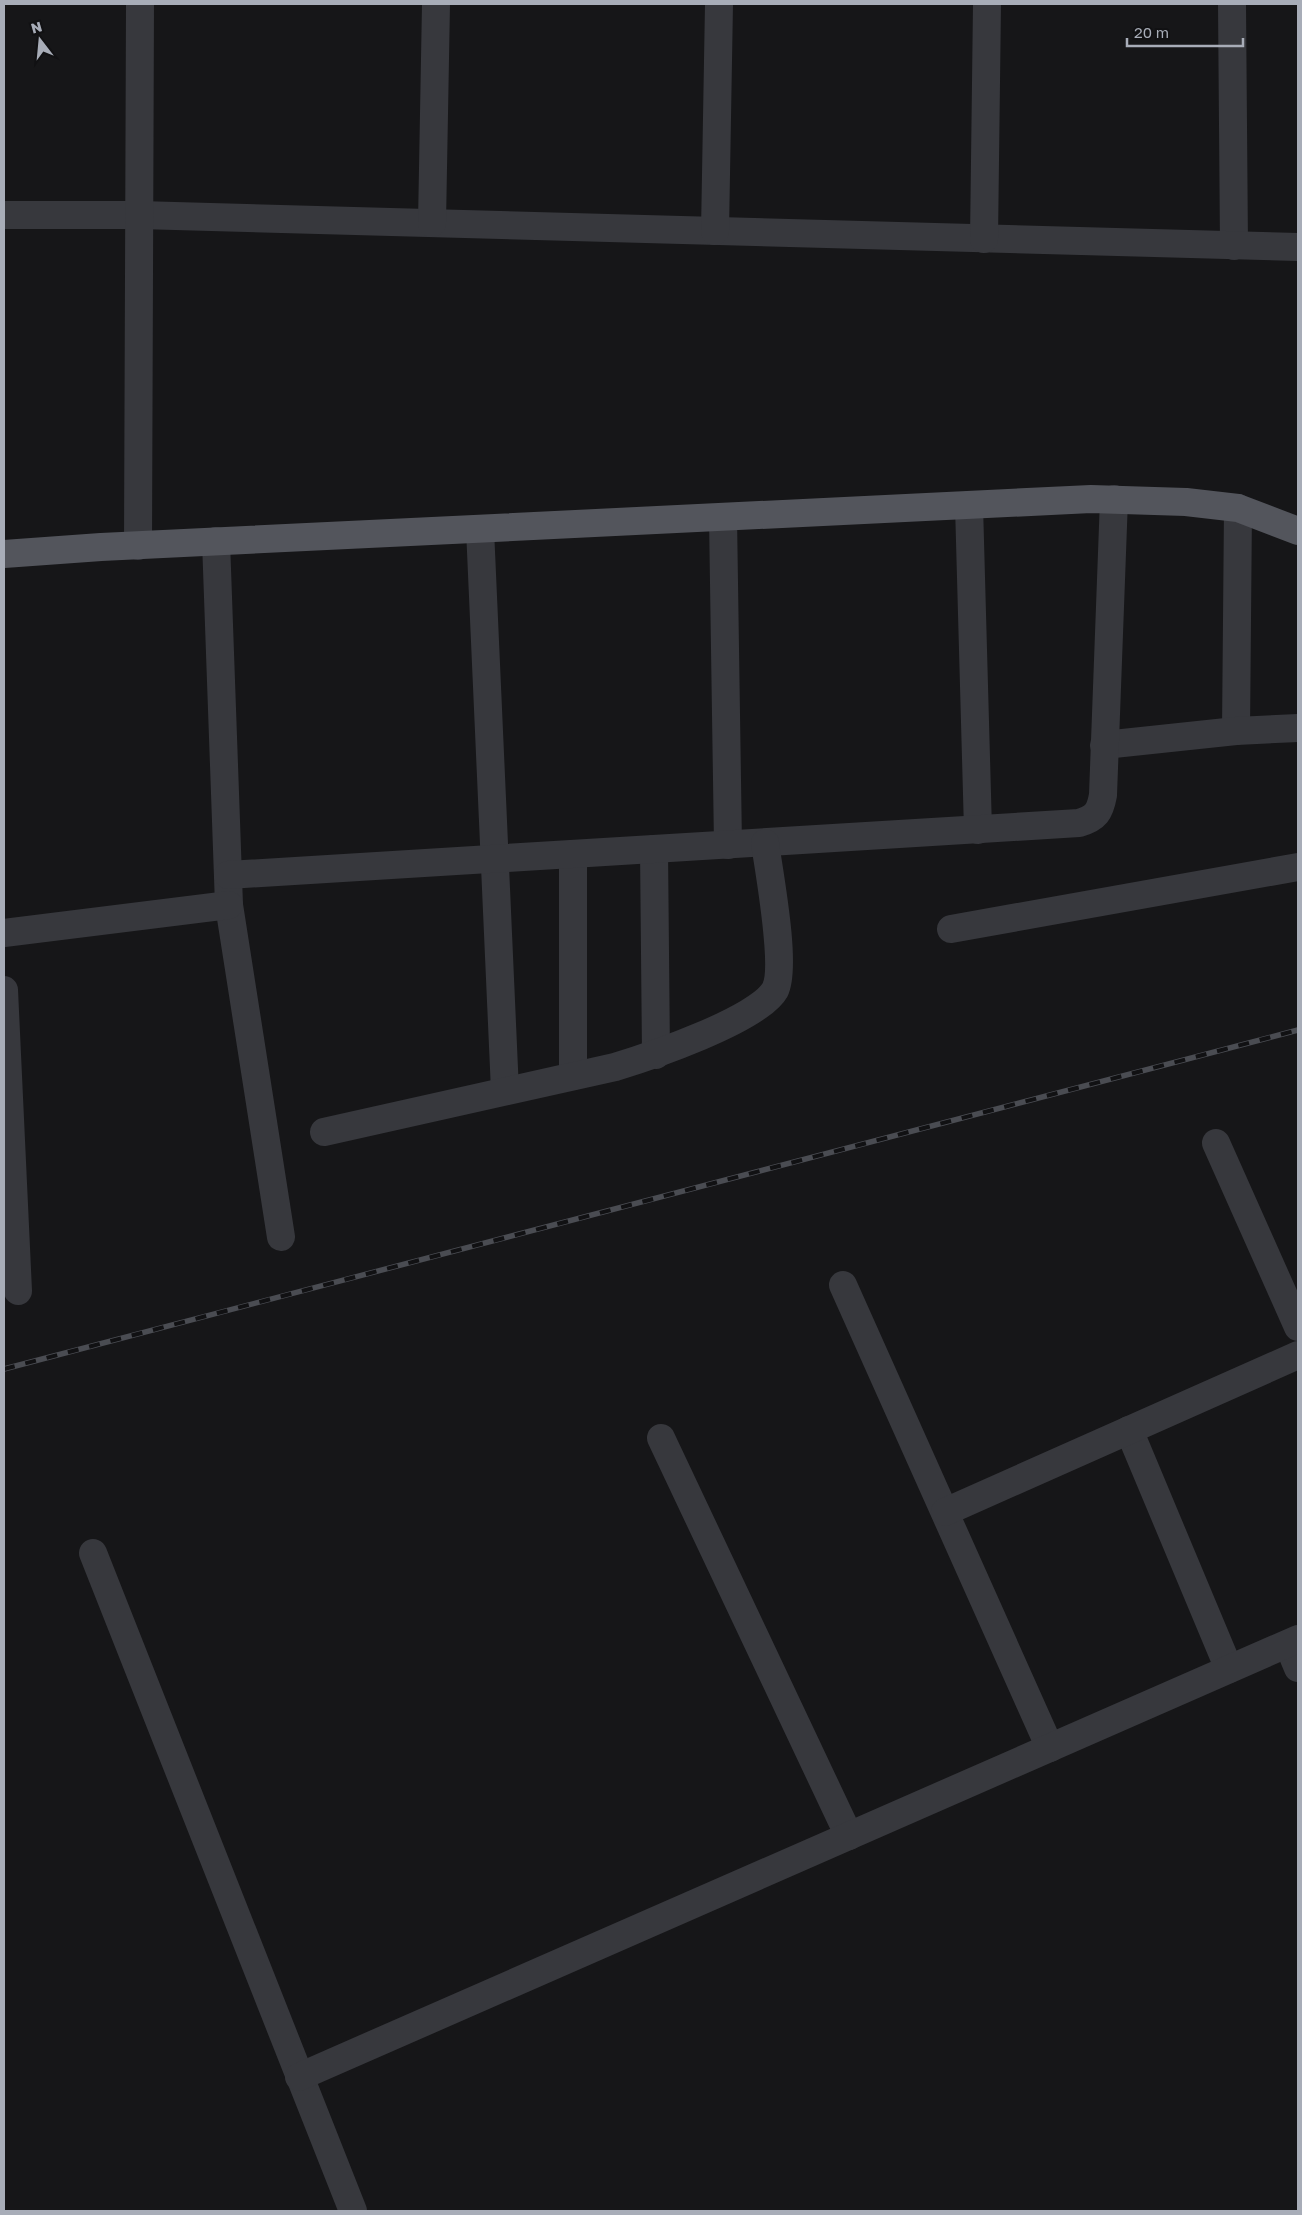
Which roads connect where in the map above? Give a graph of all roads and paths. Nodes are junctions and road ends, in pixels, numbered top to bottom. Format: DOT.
graph roads {
  1 [pos="140,4"];
  2 [pos="436,4"];
  3 [pos="719,4"];
  4 [pos="987,4"];
  5 [pos="1232,4"];
  6 [pos="4,215"];
  7 [pos="139,215"];
  8 [pos="432,223"];
  9 [pos="716,231"];
  10 [pos="984,238"];
  11 [pos="1234,246"];
  12 [pos="1298,247"];
  13 [pos="1114,500"];
  14 [pos="969,505"];
  15 [pos="1238,508"];
  16 [pos="723,517"];
  17 [pos="480,528"];
  18 [pos="1298,531"];
  19 [pos="216,541"];
  20 [pos="138,546"];
  21 [pos="4,554"];
  22 [pos="1298,728"];
  23 [pos="1236,731"];
  24 [pos="1104,745"];
  25 [pos="978,830"];
  26 [pos="765,843"];
  27 [pos="728,845"];
  28 [pos="654,849"];
  29 [pos="572,854"];
  30 [pos="496,859"];
  31 [pos="1298,867"];
  32 [pos="228,875"];
  33 [pos="229,905"];
  34 [pos="951,929"];
  35 [pos="4,934"];
  36 [pos="4,990"];
  37 [pos="5,1030"];
  38 [pos="656,1055"];
  39 [pos="573,1076"];
  40 [pos="505,1091"];
  41 [pos="324,1132"];
  42 [pos="1216,1143"];
  43 [pos="281,1237"];
  44 [pos="843,1285"];
  45 [pos="18,1291"];
  46 [pos="1298,1327"];
  47 [pos="1298,1355"];
  48 [pos="1129,1430"];
  49 [pos="661,1438"];
  50 [pos="945,1512"];
  51 [pos="93,1553"];
  52 [pos="1295,1650"];
  53 [pos="1229,1669"];
  54 [pos="1050,1748"];
  55 [pos="849,1836"];
  56 [pos="299,2077"];
  57 [pos="352,2211"];
  1 -- 7 [label="street"];
  2 -- 8 [label="street"];
  3 -- 9 [label="street"];
  4 -- 10 [label="street"];
  5 -- 11 [label="street"];
  6 -- 7 [label="street"];
  7 -- 8 [label="street"];
  7 -- 20 [label="street"];
  8 -- 9 [label="street"];
  9 -- 10 [label="street"];
  10 -- 11 [label="street"];
  11 -- 12 [label="street"];
  13 -- 14 [label="main road"];
  13 -- 15 [label="main road"];
  13 -- 24 [label="street"];
  14 -- 16 [label="main road"];
  14 -- 25 [label="street"];
  15 -- 18 [label="main road"];
  15 -- 23 [label="street"];
  16 -- 17 [label="main road"];
  16 -- 27 [label="street"];
  17 -- 19 [label="main road"];
  17 -- 30 [label="street"];
  19 -- 20 [label="main road"];
  19 -- 32 [label="street"];
  20 -- 21 [label="main road"];
  22 -- 23 [label="street"];
  23 -- 24 [label="street"];
  24 -- 25 [label="street"];
  25 -- 26 [label="street"];
  26 -- 27 [label="street"];
  26 -- 38 [label="street"];
  27 -- 28 [label="street"];
  28 -- 29 [label="street"];
  28 -- 38 [label="street"];
  29 -- 30 [label="street"];
  29 -- 39 [label="street"];
  30 -- 32 [label="street"];
  30 -- 40 [label="street"];
  31 -- 34 [label="street"];
  32 -- 33 [label="street"];
  33 -- 35 [label="street"];
  33 -- 43 [label="street"];
  36 -- 37 [label="street"];
  37 -- 45 [label="street"];
  38 -- 39 [label="street"];
  39 -- 40 [label="street"];
  40 -- 41 [label="street"];
  42 -- 46 [label="street"];
  44 -- 50 [label="street"];
  47 -- 48 [label="street"];
  48 -- 50 [label="street"];
  48 -- 53 [label="street"];
  49 -- 55 [label="street"];
  50 -- 54 [label="street"];
  51 -- 56 [label="street"];
  52 -- 53 [label="street"];
  53 -- 54 [label="street"];
  54 -- 55 [label="street"];
  55 -- 56 [label="street"];
  56 -- 57 [label="street"];
}
